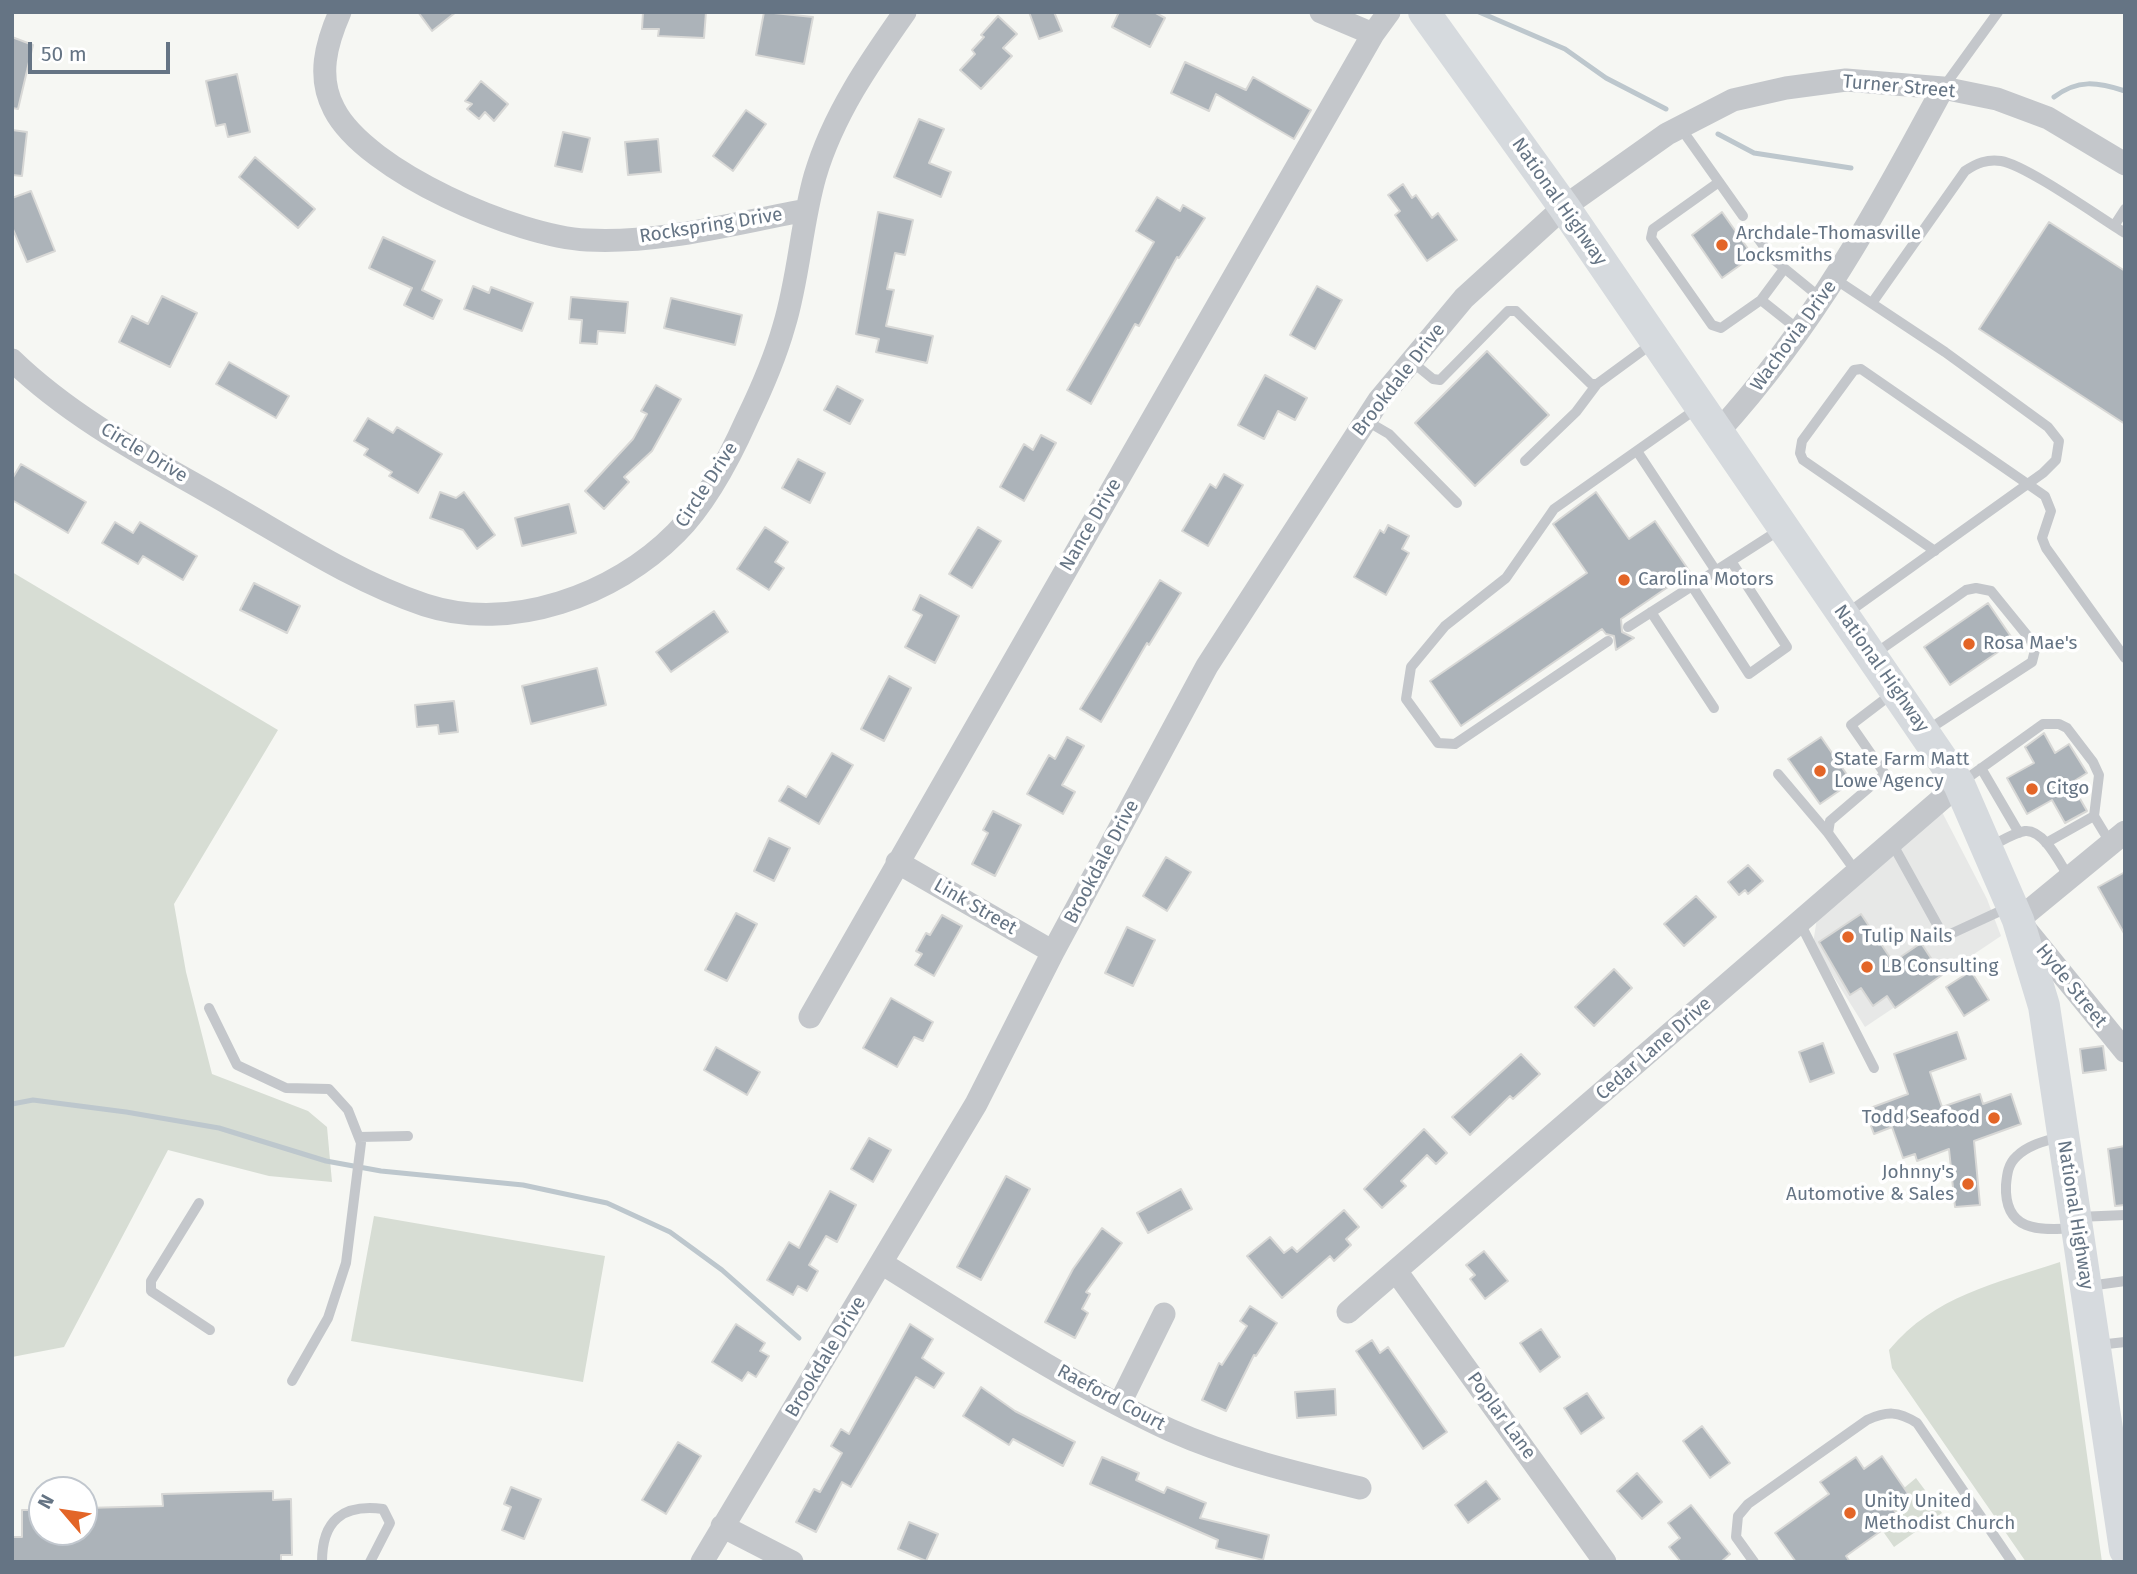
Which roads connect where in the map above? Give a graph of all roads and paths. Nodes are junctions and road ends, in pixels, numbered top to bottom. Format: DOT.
graph roads {
  1 [pos="340,12"];
  2 [pos="905,12"];
  3 [pos="1321,12"];
  4 [pos="1390,12"];
  5 [pos="1424,12"];
  6 [pos="1998,12"];
  7 [pos="1373,34"];
  8 [pos="1943,88"];
  9 [pos="1680,127"];
  10 [pos="2125,164"];
  11 [pos="1719,182"];
  12 [pos="1564,207"];
  13 [pos="2125,209"];
  14 [pos="807,210"];
  15 [pos="1743,216"];
  16 [pos="2114,226"];
  17 [pos="2125,233"];
  18 [pos="1755,234"];
  19 [pos="1784,269"];
  20 [pos="1835,279"];
  21 [pos="1822,299"];
  22 [pos="1761,300"];
  23 [pos="1872,303"];
  24 [pos="1800,331"];
  25 [pos="1656,341"];
  26 [pos="12,360"];
  27 [pos="1411,360"];
  28 [pos="1597,384"];
  29 [pos="1709,419"];
  30 [pos="1365,420"];
  31 [pos="1637,451"];
  32 [pos="1525,461"];
  33 [pos="2029,483"];
  34 [pos="1457,503"];
  35 [pos="1783,528"];
  36 [pos="1935,551"];
  37 [pos="1731,561"];
  38 [pos="1716,571"];
  39 [pos="1692,586"];
  40 [pos="1651,612"];
  41 [pos="1844,616"];
  42 [pos="1628,627"];
  43 [pos="1608,641"];
  44 [pos="1871,656"];
  45 [pos="2125,658"];
  46 [pos="1895,691"];
  47 [pos="1714,708"];
  48 [pos="1924,733"];
  49 [pos="1778,774"];
  50 [pos="1970,776"];
  51 [pos="2094,816"];
  52 [pos="1828,833"];
  53 [pos="2019,834"];
  54 [pos="2118,838"];
  55 [pos="1892,843"];
  56 [pos="2046,843"];
  57 [pos="1986,849"];
  58 [pos="897,863"];
  59 [pos="1857,873"];
  60 [pos="2069,877"];
  61 [pos="2014,913"];
  62 [pos="1800,923"];
  63 [pos="1053,952"];
  64 [pos="209,1008"];
  65 [pos="810,1017"];
  66 [pos="2125,1052"];
  67 [pos="1874,1068"];
  68 [pos="408,1136"];
  69 [pos="2063,1136"];
  70 [pos="359,1137"];
  71 [pos="199,1203"];
  72 [pos="2125,1214"];
  73 [pos="2076,1222"];
  74 [pos="883,1264"];
  75 [pos="1396,1271"];
  76 [pos="2125,1281"];
  77 [pos="2086,1287"];
  78 [pos="1348,1312"];
  79 [pos="1164,1314"];
  80 [pos="210,1330"];
  81 [pos="2110,1343"];
  82 [pos="292,1381"];
  83 [pos="1119,1403"];
  84 [pos="1360,1488"];
  85 [pos="722,1526"];
  86 [pos="2125,1550"];
  87 [pos="322,1562"];
  88 [pos="370,1562"];
  89 [pos="702,1562"];
  90 [pos="792,1562"];
  91 [pos="1605,1562"];
  92 [pos="1754,1562"];
  93 [pos="2012,1562"];
  1 -- 14 [label="street, Rockspring Drive"];
  2 -- 14 [label="street, Circle Drive"];
  3 -- 7 [label="street"];
  4 -- 7 [label="street, Nance Drive"];
  5 -- 12 [label="main road, National Highway"];
  6 -- 8 [label="lane"];
  7 -- 58 [label="street, Nance Drive"];
  8 -- 9 [label="street, Turner Street"];
  8 -- 10 [label="street, Turner Street"];
  8 -- 20 [label="street, Wachovia Drive"];
  9 -- 11 [label="lane"];
  9 -- 12 [label="street, Turner Street"];
  11 -- 15 [label="lane"];
  11 -- 22 [label="lane"];
  12 -- 25 [label="main road, National Highway"];
  12 -- 27 [label="street, Brookdale Drive"];
  13 -- 16 [label="lane"];
  14 -- 26 [label="street, Circle Drive"];
  16 -- 17 [label="lane"];
  16 -- 23 [label="lane"];
  18 -- 19 [label="lane"];
  19 -- 21 [label="lane"];
  19 -- 22 [label="lane"];
  20 -- 21 [label="street, Wachovia Drive"];
  20 -- 23 [label="lane"];
  21 -- 24 [label="street, Wachovia Drive"];
  22 -- 24 [label="lane"];
  23 -- 33 [label="lane"];
  24 -- 29 [label="street, Wachovia Drive"];
  25 -- 28 [label="lane"];
  25 -- 29 [label="main road, National Highway"];
  27 -- 28 [label="lane"];
  27 -- 30 [label="street, Brookdale Drive"];
  28 -- 32 [label="lane"];
  29 -- 31 [label="lane"];
  29 -- 35 [label="main road, National Highway"];
  30 -- 34 [label="lane"];
  30 -- 63 [label="street, Brookdale Drive"];
  31 -- 38 [label="lane"];
  31 -- 43 [label="lane"];
  33 -- 36 [label="lane"];
  33 -- 36 [label="lane"];
  33 -- 45 [label="lane"];
  35 -- 37 [label="lane"];
  35 -- 41 [label="main road, National Highway"];
  36 -- 41 [label="lane"];
  37 -- 38 [label="lane"];
  37 -- 39 [label="lane"];
  38 -- 39 [label="lane"];
  39 -- 40 [label="lane"];
  40 -- 42 [label="lane"];
  40 -- 47 [label="lane"];
  41 -- 44 [label="main road, National Highway"];
  44 -- 46 [label="main road, National Highway"];
  44 -- 48 [label="lane"];
  46 -- 48 [label="main road, National Highway"];
  46 -- 52 [label="lane"];
  48 -- 50 [label="main road, National Highway"];
  49 -- 52 [label="lane"];
  50 -- 51 [label="lane"];
  50 -- 53 [label="lane"];
  50 -- 55 [label="street, Cedar Lane Drive"];
  50 -- 57 [label="main road, National Highway"];
  51 -- 54 [label="lane"];
  51 -- 56 [label="lane"];
  52 -- 59 [label="lane"];
  53 -- 56 [label="lane"];
  53 -- 57 [label="lane"];
  54 -- 60 [label="street"];
  55 -- 59 [label="street, Cedar Lane Drive"];
  55 -- 61 [label="lane"];
  56 -- 60 [label="lane"];
  57 -- 61 [label="main road, National Highway"];
  58 -- 63 [label="street, Link Street"];
  58 -- 65 [label="street, Nance Drive"];
  59 -- 62 [label="street, Cedar Lane Drive"];
  60 -- 61 [label="street"];
  61 -- 66 [label="street, Hyde Street"];
  61 -- 69 [label="main road, National Highway"];
  62 -- 67 [label="lane"];
  62 -- 75 [label="street, Cedar Lane Drive"];
  63 -- 74 [label="street, Brookdale Drive"];
  64 -- 70 [label="lane"];
  68 -- 70 [label="lane"];
  69 -- 73 [label="main road, National Highway"];
  69 -- 73 [label="lane"];
  70 -- 82 [label="lane"];
  71 -- 80 [label="lane"];
  72 -- 73 [label="lane"];
  73 -- 77 [label="main road, National Highway"];
  74 -- 83 [label="street, Raeford Court"];
  74 -- 85 [label="street, Brookdale Drive"];
  75 -- 78 [label="street, Cedar Lane Drive"];
  75 -- 91 [label="street, Poplar Lane"];
  76 -- 77 [label="lane"];
  77 -- 81 [label="main road, National Highway"];
  79 -- 83 [label="street"];
  81 -- 86 [label="main road, National Highway"];
  83 -- 84 [label="street, Raeford Court"];
  85 -- 89 [label="street, Brookdale Drive"];
  85 -- 90 [label="street"];
  87 -- 88 [label="lane"];
  92 -- 93 [label="lane"];
}
